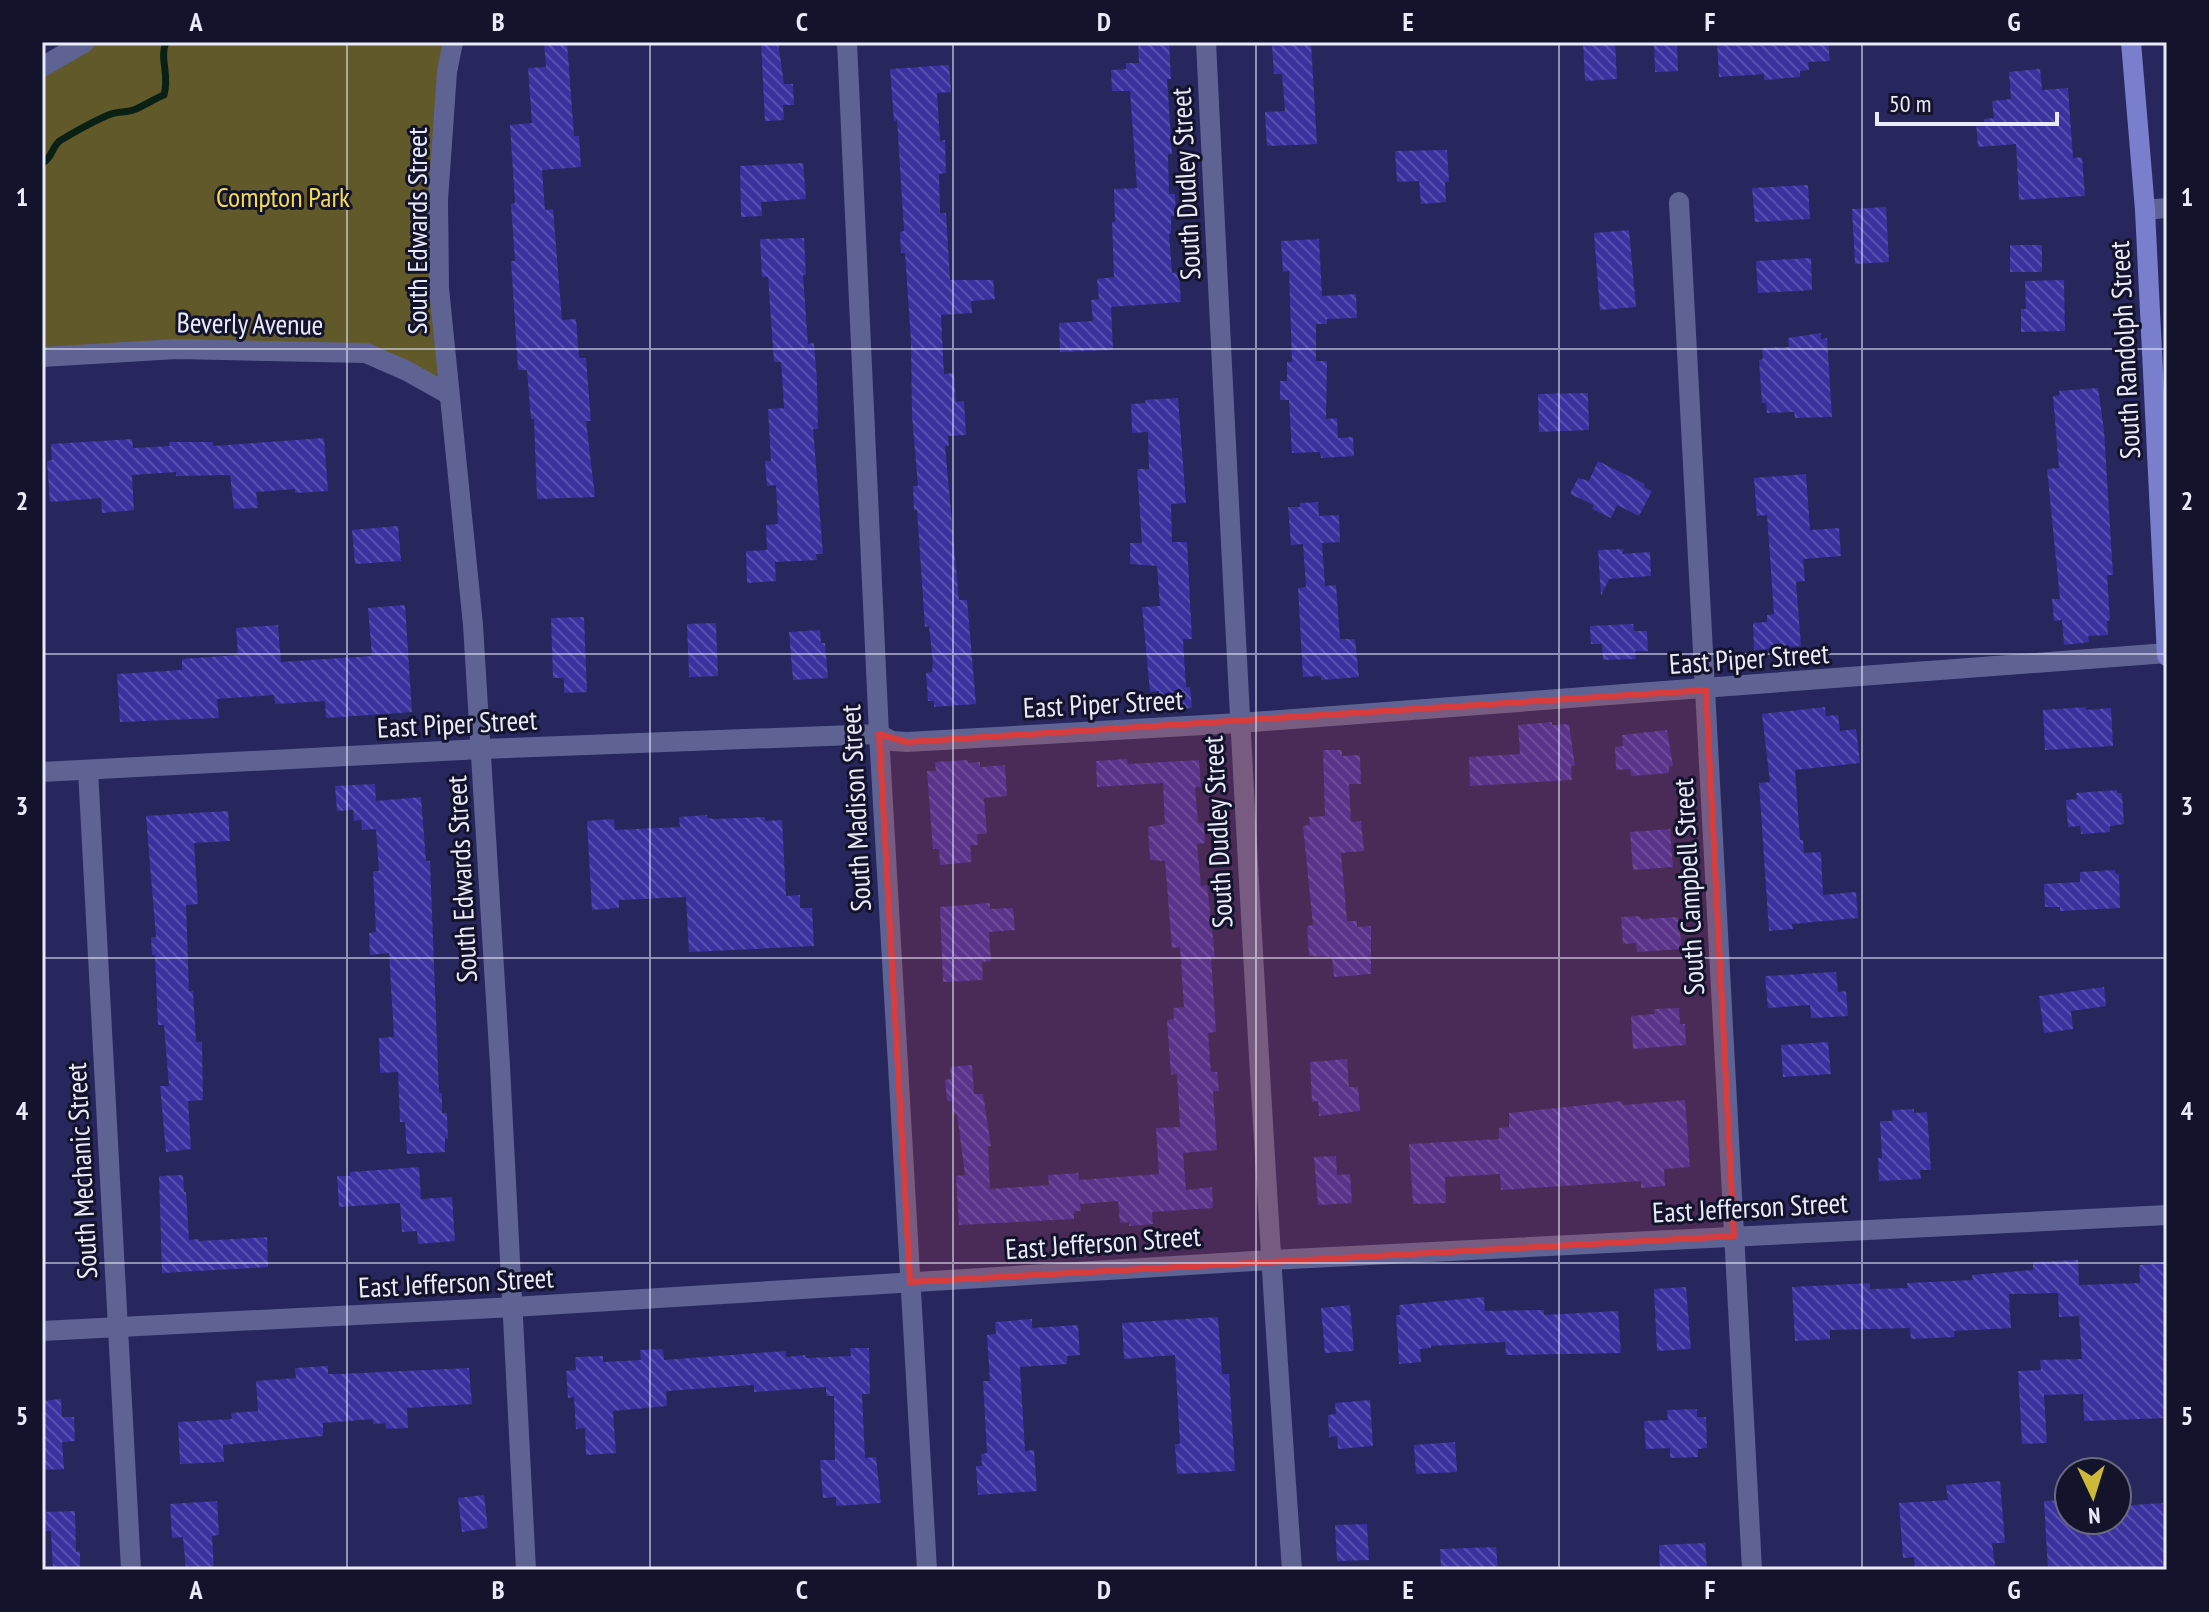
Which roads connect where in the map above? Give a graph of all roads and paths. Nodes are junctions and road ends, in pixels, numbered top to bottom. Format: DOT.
graph roads {
  1 [pos="85,42"];
  2 [pos="453,42"];
  3 [pos="847,42"];
  4 [pos="1206,42"];
  5 [pos="2131,42"];
  6 [pos="42,67"];
  7 [pos="1679,202"];
  8 [pos="2167,208"];
  9 [pos="2145,210"];
  10 [pos="42,357"];
  11 [pos="448,394"];
  12 [pos="2167,654"];
  13 [pos="1706,690"];
  14 [pos="1239,723"];
  15 [pos="879,734"];
  16 [pos="481,749"];
  17 [pos="88,770"];
  18 [pos="42,772"];
  19 [pos="2167,1215"];
  20 [pos="1734,1236"];
  21 [pos="1270,1260"];
  22 [pos="910,1282"];
  23 [pos="513,1307"];
  24 [pos="118,1326"];
  25 [pos="42,1331"];
  26 [pos="131,1570"];
  27 [pos="526,1570"];
  28 [pos="927,1570"];
  29 [pos="1292,1570"];
  30 [pos="1752,1570"];
  1 -- 6 [label="street"];
  2 -- 11 [label="street, South Edwards Street"];
  3 -- 15 [label="street, South Madison Street"];
  4 -- 14 [label="street, South Dudley Street"];
  5 -- 9 [label="street, South Randolph Street"];
  7 -- 13 [label="street, South Campbell Street"];
  8 -- 9 [label="street"];
  9 -- 12 [label="street, South Randolph Street"];
  10 -- 11 [label="street, Beverly Avenue"];
  11 -- 16 [label="street, South Edwards Street"];
  12 -- 13 [label="street, East Piper Street"];
  13 -- 14 [label="street, East Piper Street"];
  13 -- 20 [label="street, South Campbell Street"];
  14 -- 15 [label="street, East Piper Street"];
  14 -- 21 [label="street, South Dudley Street"];
  15 -- 16 [label="street, East Piper Street"];
  15 -- 22 [label="street, South Madison Street"];
  16 -- 17 [label="street, East Piper Street"];
  16 -- 23 [label="street, South Edwards Street"];
  17 -- 18 [label="street, East Piper Street"];
  17 -- 24 [label="street, South Mechanic Street"];
  19 -- 20 [label="street, East Jefferson Street"];
  20 -- 21 [label="street, East Jefferson Street"];
  20 -- 30 [label="street, South Campbell Street"];
  21 -- 22 [label="street, East Jefferson Street"];
  21 -- 29 [label="street, South Dudley Street"];
  22 -- 23 [label="street, East Jefferson Street"];
  22 -- 28 [label="street, South Madison Street"];
  23 -- 24 [label="street, East Jefferson Street"];
  23 -- 27 [label="street, South Edwards Street"];
  24 -- 25 [label="street, East Jefferson Street"];
  24 -- 26 [label="street, South Mechanic Street"];
}
